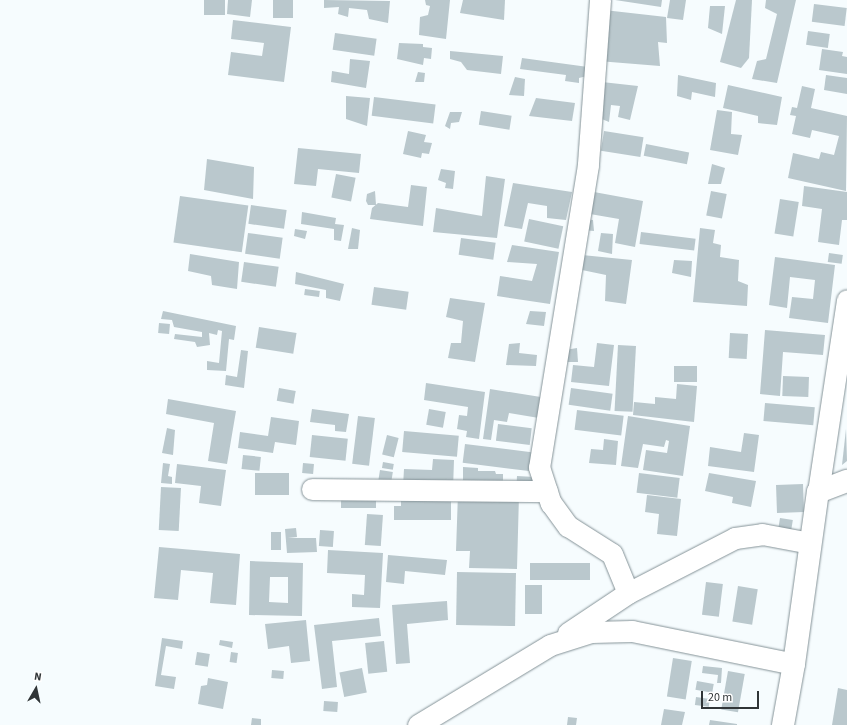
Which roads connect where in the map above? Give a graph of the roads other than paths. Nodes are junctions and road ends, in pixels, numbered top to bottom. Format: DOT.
graph roads {
  1 [pos="600,0"];
  2 [pos="847,300"];
  3 [pos="847,481"];
  4 [pos="312,489"];
  5 [pos="547,491"];
  6 [pos="818,492"];
  7 [pos="810,543"];
  8 [pos="628,593"];
  9 [pos="550,645"];
  10 [pos="794,664"];
  11 [pos="418,725"];
  12 [pos="783,725"];
  1 -- 5 [label="street"];
  2 -- 6 [label="street"];
  3 -- 6 [label="street"];
  4 -- 5 [label="street"];
  5 -- 8 [label="street"];
  6 -- 7 [label="street"];
  7 -- 8 [label="street"];
  7 -- 10 [label="street"];
  8 -- 9 [label="street"];
  9 -- 10 [label="street"];
  9 -- 11 [label="street"];
  10 -- 12 [label="street"];
}
